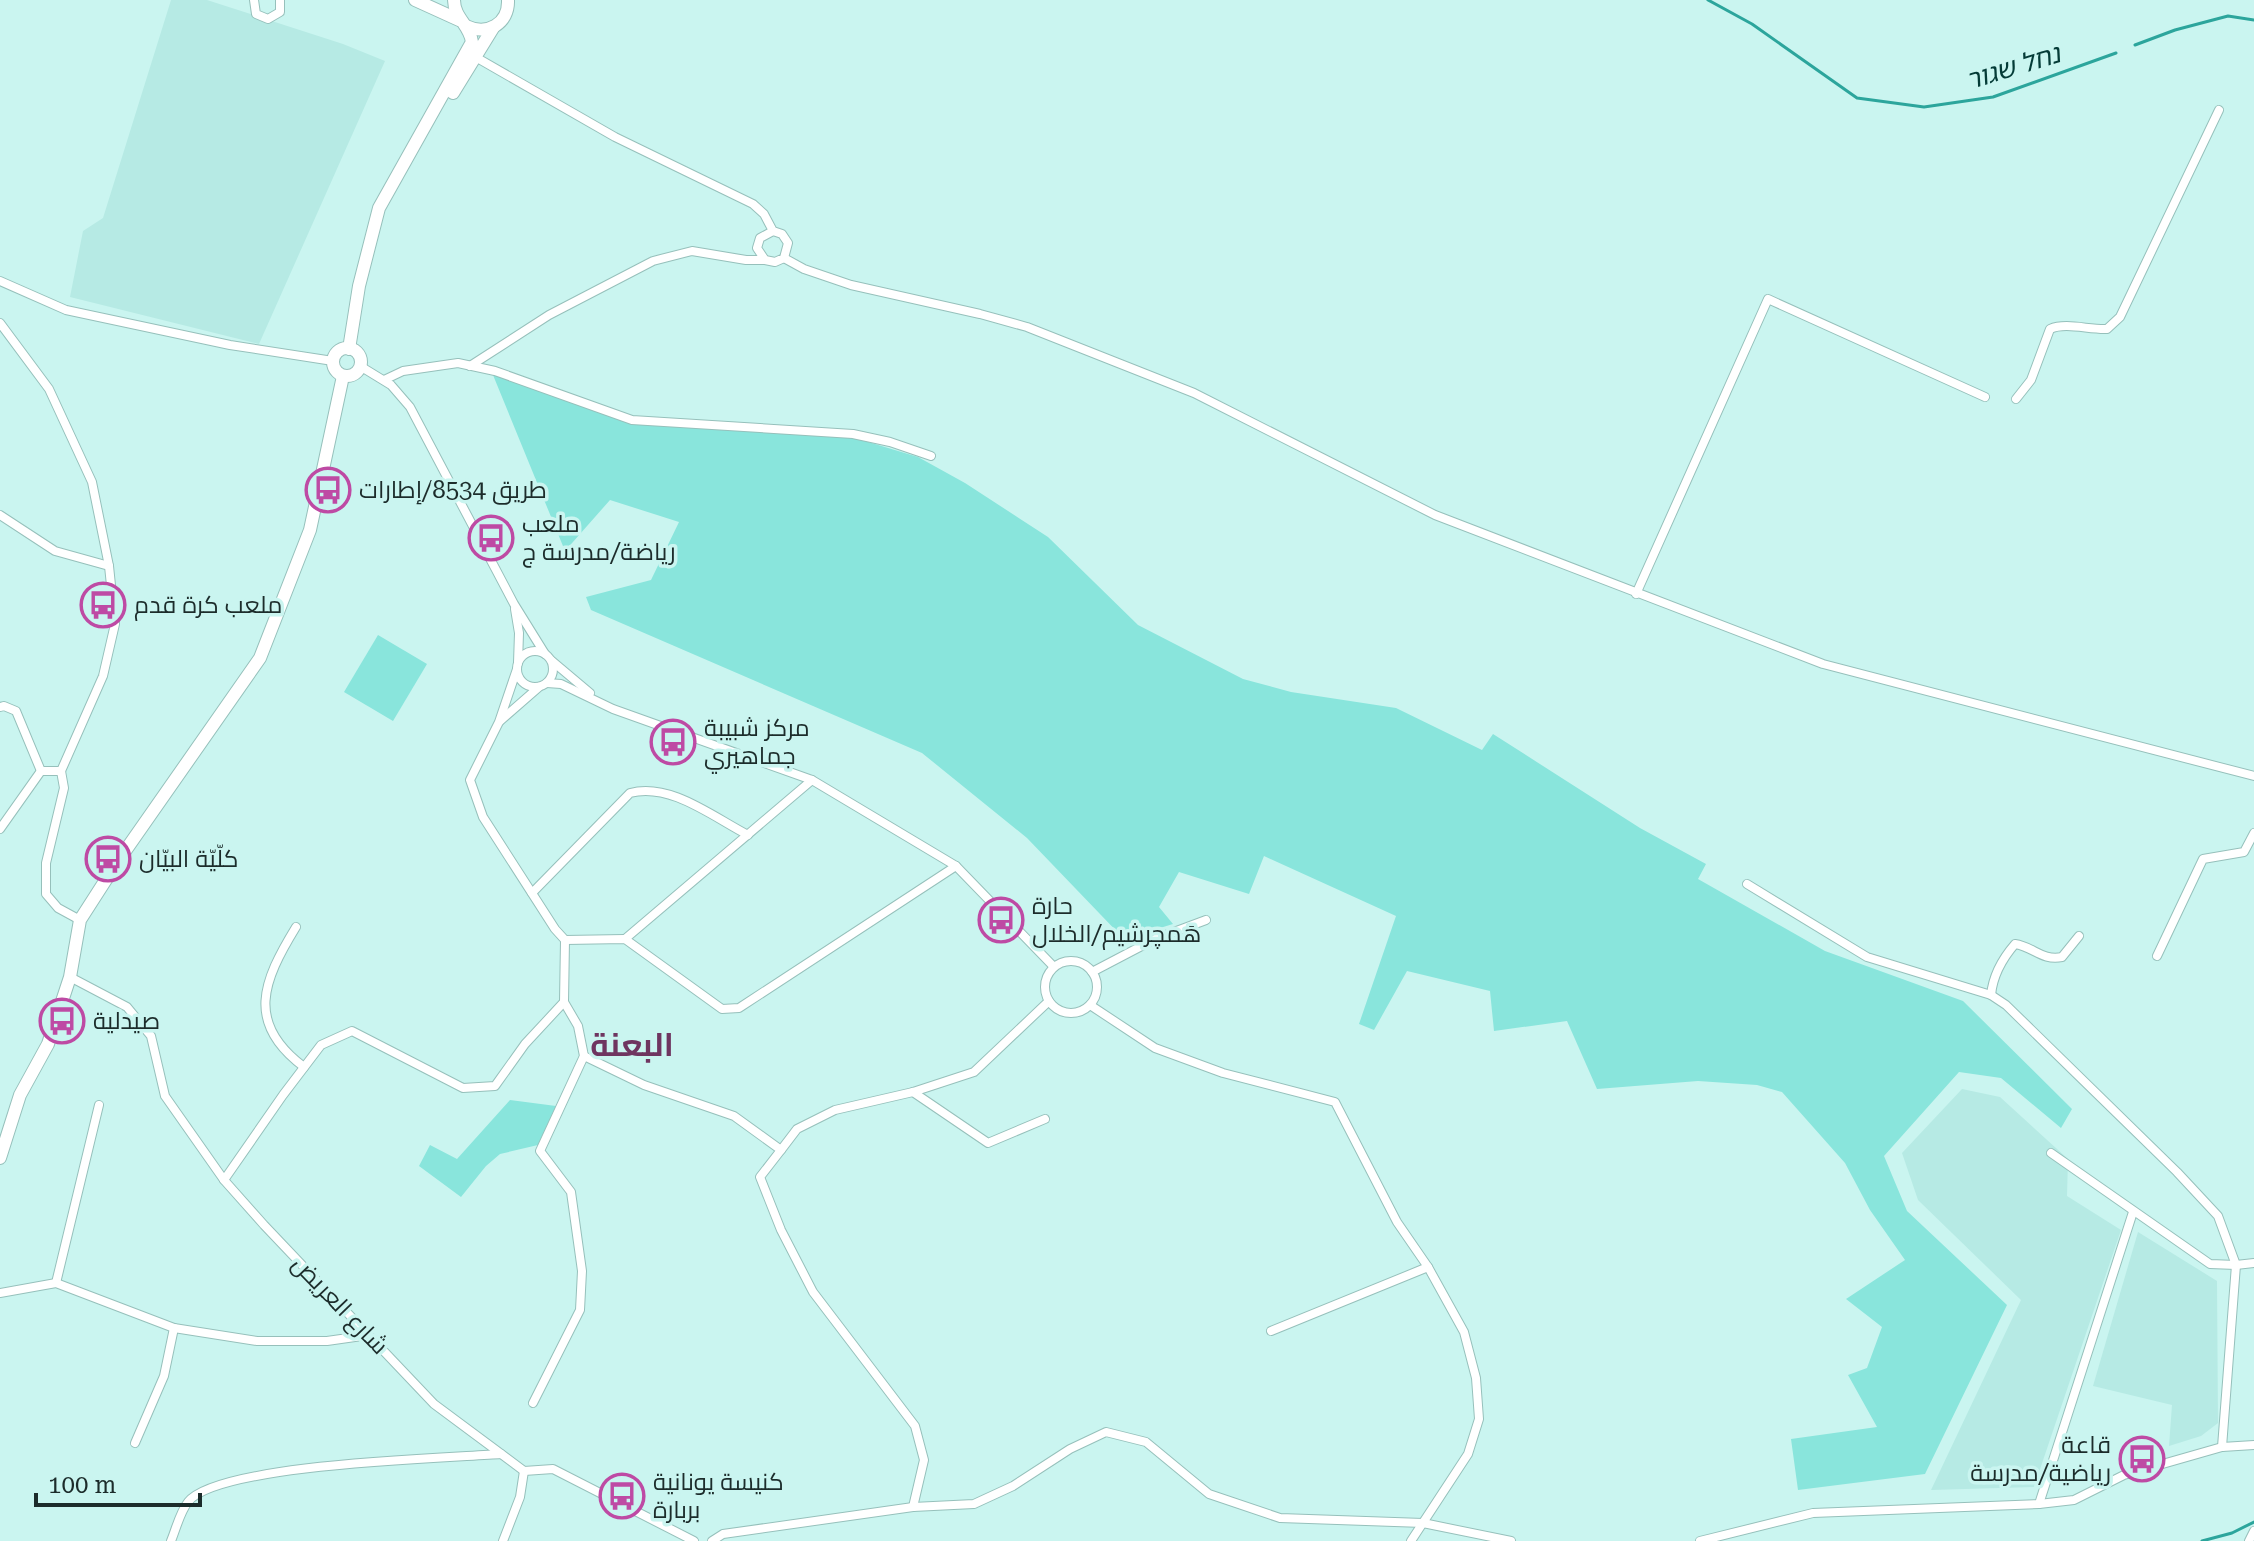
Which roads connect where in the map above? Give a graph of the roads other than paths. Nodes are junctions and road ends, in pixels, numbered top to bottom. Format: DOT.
graph roads {
  1 [pos="254,0"];
  2 [pos="280,0"];
  3 [pos="415,0"];
  4 [pos="454,0"];
  5 [pos="508,0"];
  6 [pos="463,23"];
  7 [pos="493,28"];
  8 [pos="472,55"];
  9 [pos="2219,110"];
  10 [pos="773,231"];
  11 [pos="784,258"];
  12 [pos="765,260"];
  13 [pos="0,281"];
  14 [pos="0,323"];
  15 [pos="349,349"];
  16 [pos="333,361"];
  17 [pos="360,366"];
  18 [pos="470,366"];
  19 [pos="343,376"];
  20 [pos="384,380"];
  21 [pos="1985,397"];
  22 [pos="2016,399"];
  23 [pos="931,456"];
  24 [pos="0,515"];
  25 [pos="109,566"];
  26 [pos="1636,594"];
  27 [pos="514,604"];
  28 [pos="548,657"];
  29 [pos="518,666"];
  30 [pos="543,685"];
  31 [pos="0,707"];
  32 [pos="613,709"];
  33 [pos="499,722"];
  34 [pos="41,771"];
  35 [pos="61,771"];
  36 [pos="2254,776"];
  37 [pos="812,780"];
  38 [pos="0,829"];
  39 [pos="2254,833"];
  40 [pos="748,835"];
  41 [pos="956,866"];
  42 [pos="1747,884"];
  43 [pos="532,893"];
  44 [pos="80,920"];
  45 [pos="1206,920"];
  46 [pos="296,927"];
  47 [pos="2079,936"];
  48 [pos="625,939"];
  49 [pos="565,940"];
  50 [pos="2157,956"];
  51 [pos="1054,967"];
  52 [pos="1092,972"];
  53 [pos="70,977"];
  54 [pos="1991,995"];
  55 [pos="1049,1001"];
  56 [pos="564,1002"];
  57 [pos="1090,1005"];
  58 [pos="584,1056"];
  59 [pos="304,1067"];
  60 [pos="913,1092"];
  61 [pos="99,1105"];
  62 [pos="1045,1119"];
  63 [pos="781,1150"];
  64 [pos="2051,1153"];
  65 [pos="0,1158"];
  66 [pos="224,1180"];
  67 [pos="2133,1212"];
  68 [pos="2254,1263"];
  69 [pos="2236,1265"];
  70 [pos="1428,1267"];
  71 [pos="56,1283"];
  72 [pos="0,1293"];
  73 [pos="174,1328"];
  74 [pos="1271,1331"];
  75 [pos="369,1335"];
  76 [pos="533,1403"];
  77 [pos="135,1443"];
  78 [pos="2254,1445"];
  79 [pos="2222,1447"];
  80 [pos="501,1454"];
  81 [pos="524,1471"];
  82 [pos="2039,1504"];
  83 [pos="913,1507"];
  84 [pos="1423,1523"];
  85 [pos="2254,1531"];
  86 [pos="1741,1537"];
  87 [pos="171,1541"];
  88 [pos="503,1541"];
  89 [pos="694,1541"];
  90 [pos="712,1541"];
  91 [pos="1411,1541"];
  92 [pos="1511,1541"];
  93 [pos="1700,1541"];
  94 [pos="2249,1541"];
  1 -- 2 [label="street"];
  3 -- 6 [label="main road"];
  4 -- 6 [label="main road"];
  5 -- 7 [label="main road"];
  6 -- 7 [label="main road"];
  6 -- 8 [label="main road"];
  7 -- 8 [label="main road"];
  8 -- 10 [label="street"];
  8 -- 15 [label="main road"];
  9 -- 22 [label="street"];
  10 -- 11 [label="street"];
  10 -- 12 [label="street"];
  11 -- 12 [label="street"];
  11 -- 26 [label="street"];
  12 -- 18 [label="street"];
  13 -- 16 [label="street"];
  14 -- 25 [label="street"];
  15 -- 16 [label="main road"];
  15 -- 17 [label="main road"];
  16 -- 19 [label="main road"];
  17 -- 19 [label="main road"];
  17 -- 20 [label="street"];
  18 -- 20 [label="street"];
  18 -- 23 [label="street"];
  19 -- 44 [label="main road"];
  20 -- 27 [label="street"];
  21 -- 26 [label="street"];
  24 -- 25 [label="street"];
  25 -- 35 [label="street"];
  26 -- 36 [label="street"];
  27 -- 28 [label="street"];
  27 -- 29 [label="street"];
  28 -- 29 [label="street"];
  28 -- 30 [label="street"];
  28 -- 32 [label="street"];
  29 -- 30 [label="street"];
  29 -- 33 [label="street"];
  30 -- 32 [label="street"];
  30 -- 33 [label="street"];
  31 -- 34 [label="street"];
  32 -- 37 [label="street"];
  33 -- 43 [label="street"];
  34 -- 35 [label="street"];
  34 -- 38 [label="street"];
  35 -- 44 [label="street"];
  37 -- 40 [label="street"];
  37 -- 41 [label="street"];
  39 -- 50 [label="street"];
  40 -- 43 [label="street"];
  40 -- 48 [label="street"];
  41 -- 48 [label="street"];
  41 -- 51 [label="street"];
  42 -- 54 [label="street"];
  43 -- 49 [label="street"];
  44 -- 53 [label="main road"];
  45 -- 52 [label="street"];
  46 -- 59 [label="street"];
  47 -- 54 [label="street"];
  48 -- 49 [label="street"];
  49 -- 56 [label="street"];
  51 -- 52 [label="street"];
  51 -- 55 [label="street"];
  52 -- 57 [label="street"];
  53 -- 65 [label="main road"];
  53 -- 66 [label="street, شارع العريض"];
  54 -- 69 [label="street"];
  55 -- 57 [label="street"];
  55 -- 60 [label="street"];
  56 -- 58 [label="street"];
  56 -- 59 [label="street"];
  57 -- 70 [label="street"];
  58 -- 63 [label="street"];
  58 -- 76 [label="street"];
  59 -- 66 [label="street"];
  60 -- 62 [label="street"];
  60 -- 63 [label="street"];
  61 -- 71 [label="street"];
  63 -- 83 [label="street"];
  64 -- 67 [label="street"];
  66 -- 75 [label="street, شارع العريض"];
  67 -- 69 [label="street"];
  67 -- 82 [label="street"];
  68 -- 69 [label="street"];
  69 -- 79 [label="street"];
  70 -- 74 [label="street"];
  70 -- 84 [label="street"];
  71 -- 72 [label="street"];
  71 -- 73 [label="street"];
  73 -- 75 [label="street"];
  73 -- 77 [label="street"];
  75 -- 80 [label="street, شارع العريض"];
  78 -- 79 [label="street"];
  79 -- 82 [label="street"];
  80 -- 81 [label="street, شارع العريض"];
  80 -- 87 [label="street"];
  81 -- 88 [label="street"];
  81 -- 89 [label="street"];
  82 -- 86 [label="street"];
  83 -- 84 [label="street"];
  83 -- 90 [label="street"];
  84 -- 91 [label="street"];
  84 -- 92 [label="street"];
  85 -- 94 [label="street"];
  86 -- 93 [label="street"];
}
